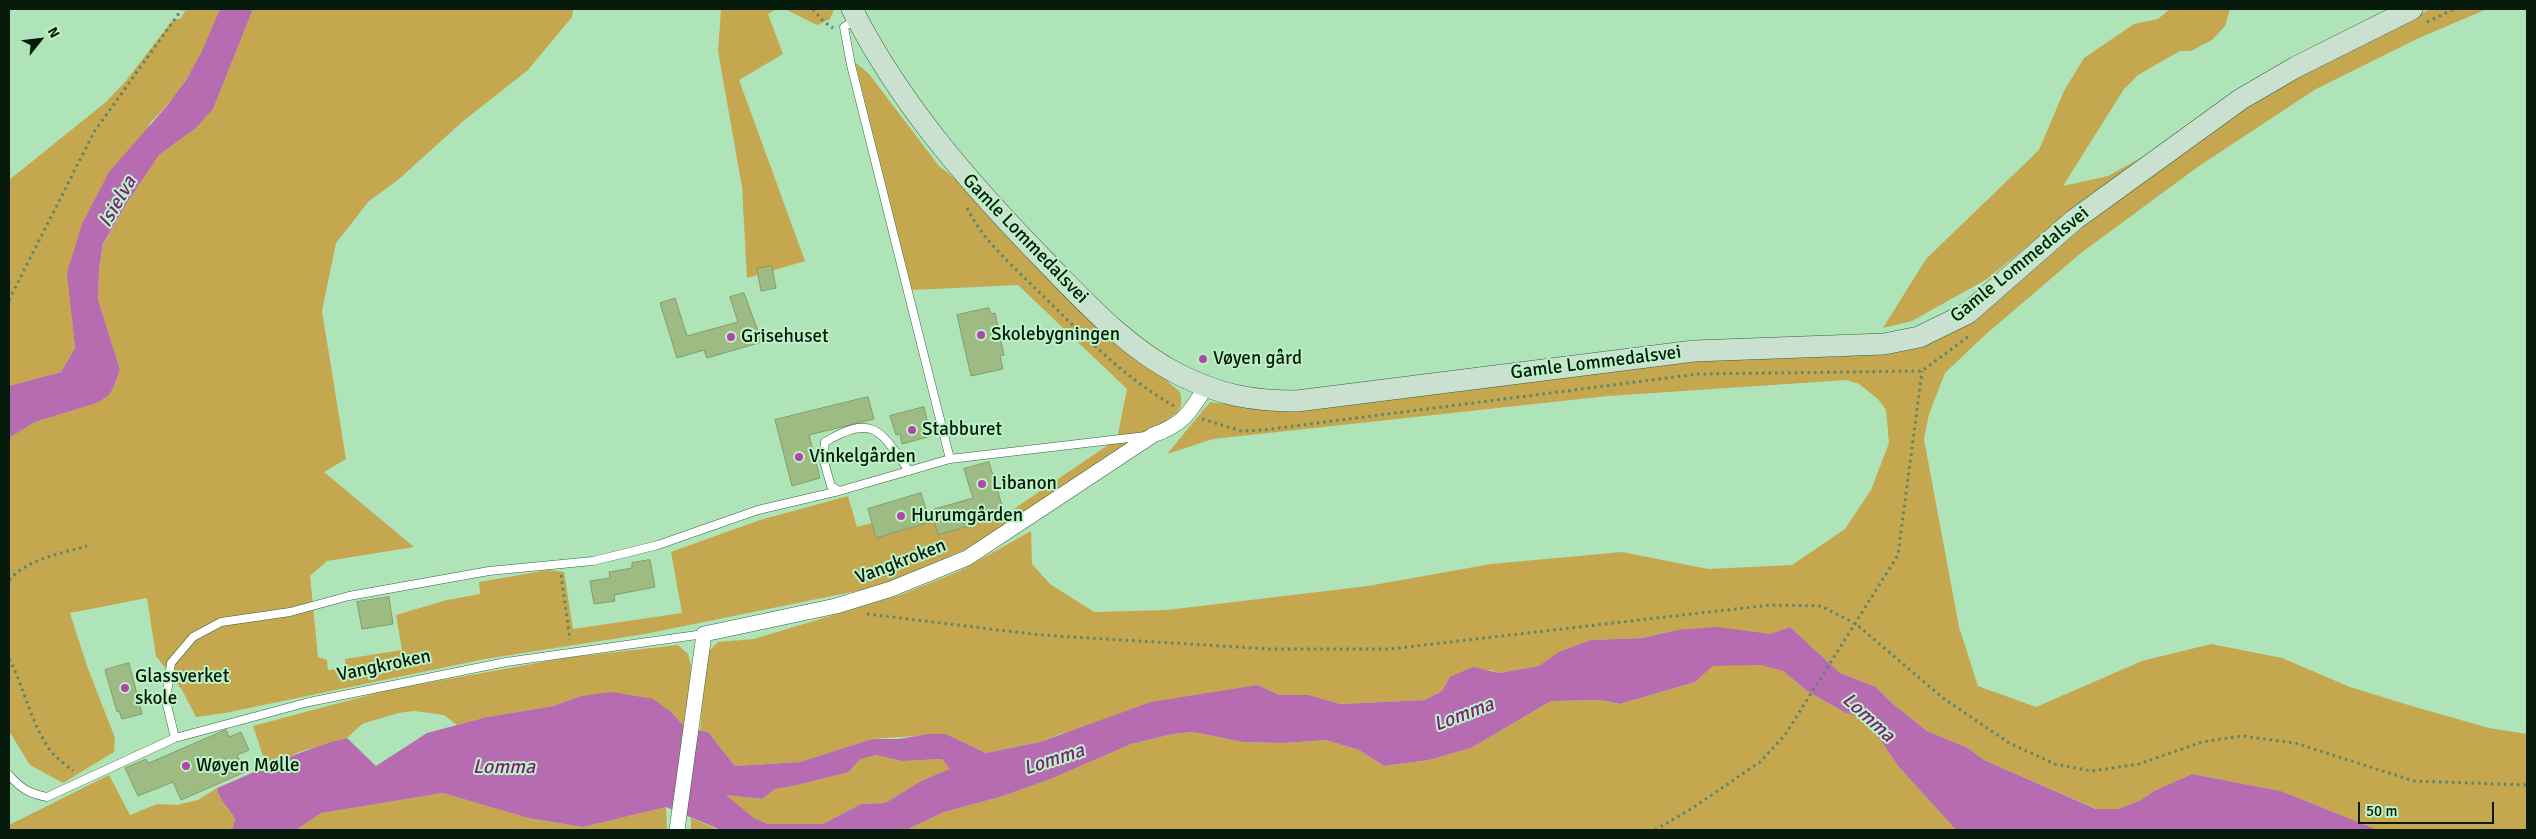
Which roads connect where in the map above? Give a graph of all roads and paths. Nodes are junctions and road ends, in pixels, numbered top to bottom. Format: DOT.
graph roads {
  1 [pos="182,9"];
  2 [pos="813,9"];
  3 [pos="2454,9"];
  4 [pos="854,14"];
  5 [pos="2416,17"];
  6 [pos="845,36"];
  7 [pos="966,205"];
  8 [pos="9,300"];
  9 [pos="1972,334"];
  10 [pos="1922,371"];
  11 [pos="1206,387"];
  12 [pos="1189,414"];
  13 [pos="1152,435"];
  14 [pos="950,459"];
  15 [pos="909,471"];
  16 [pos="839,491"];
  17 [pos="87,546"];
  18 [pos="561,564"];
  19 [pos="9,580"];
  20 [pos="836,606"];
  21 [pos="1856,624"];
  22 [pos="704,634"];
  23 [pos="572,652"];
  24 [pos="9,659"];
  25 [pos="175,738"];
  26 [pos="9,775"];
  27 [pos="83,781"];
  28 [pos="2527,785"];
  29 [pos="678,828"];
  30 [pos="1654,830"];
  1 -- 8 [label="path"];
  2 -- 6 [label="path"];
  3 -- 5 [label="path"];
  4 -- 6 [label="lane"];
  4 -- 11 [label="street, Gamle Lommedalsvei"];
  5 -- 11 [label="street, Gamle Lommedalsvei"];
  6 -- 14 [label="lane"];
  7 -- 12 [label="path"];
  9 -- 10 [label="path"];
  10 -- 12 [label="path"];
  10 -- 21 [label="path"];
  11 -- 12 [label="street, Vangkroken"];
  12 -- 13 [label="street, Vangkroken"];
  13 -- 14 [label="lane"];
  13 -- 20 [label="street, Vangkroken"];
  14 -- 15 [label="lane"];
  15 -- 16 [label="lane"];
  15 -- 16 [label="lane"];
  16 -- 18 [label="lane"];
  17 -- 19 [label="path"];
  18 -- 23 [label="path"];
  18 -- 25 [label="lane"];
  20 -- 21 [label="path"];
  20 -- 22 [label="street, Vangkroken"];
  21 -- 28 [label="path"];
  21 -- 30 [label="path"];
  22 -- 23 [label="lane, Vangkroken"];
  22 -- 29 [label="street"];
  23 -- 25 [label="lane, Vangkroken"];
  24 -- 27 [label="path"];
  25 -- 27 [label="lane, Vangkroken"];
  26 -- 27 [label="lane, Vangkroken"];
}
